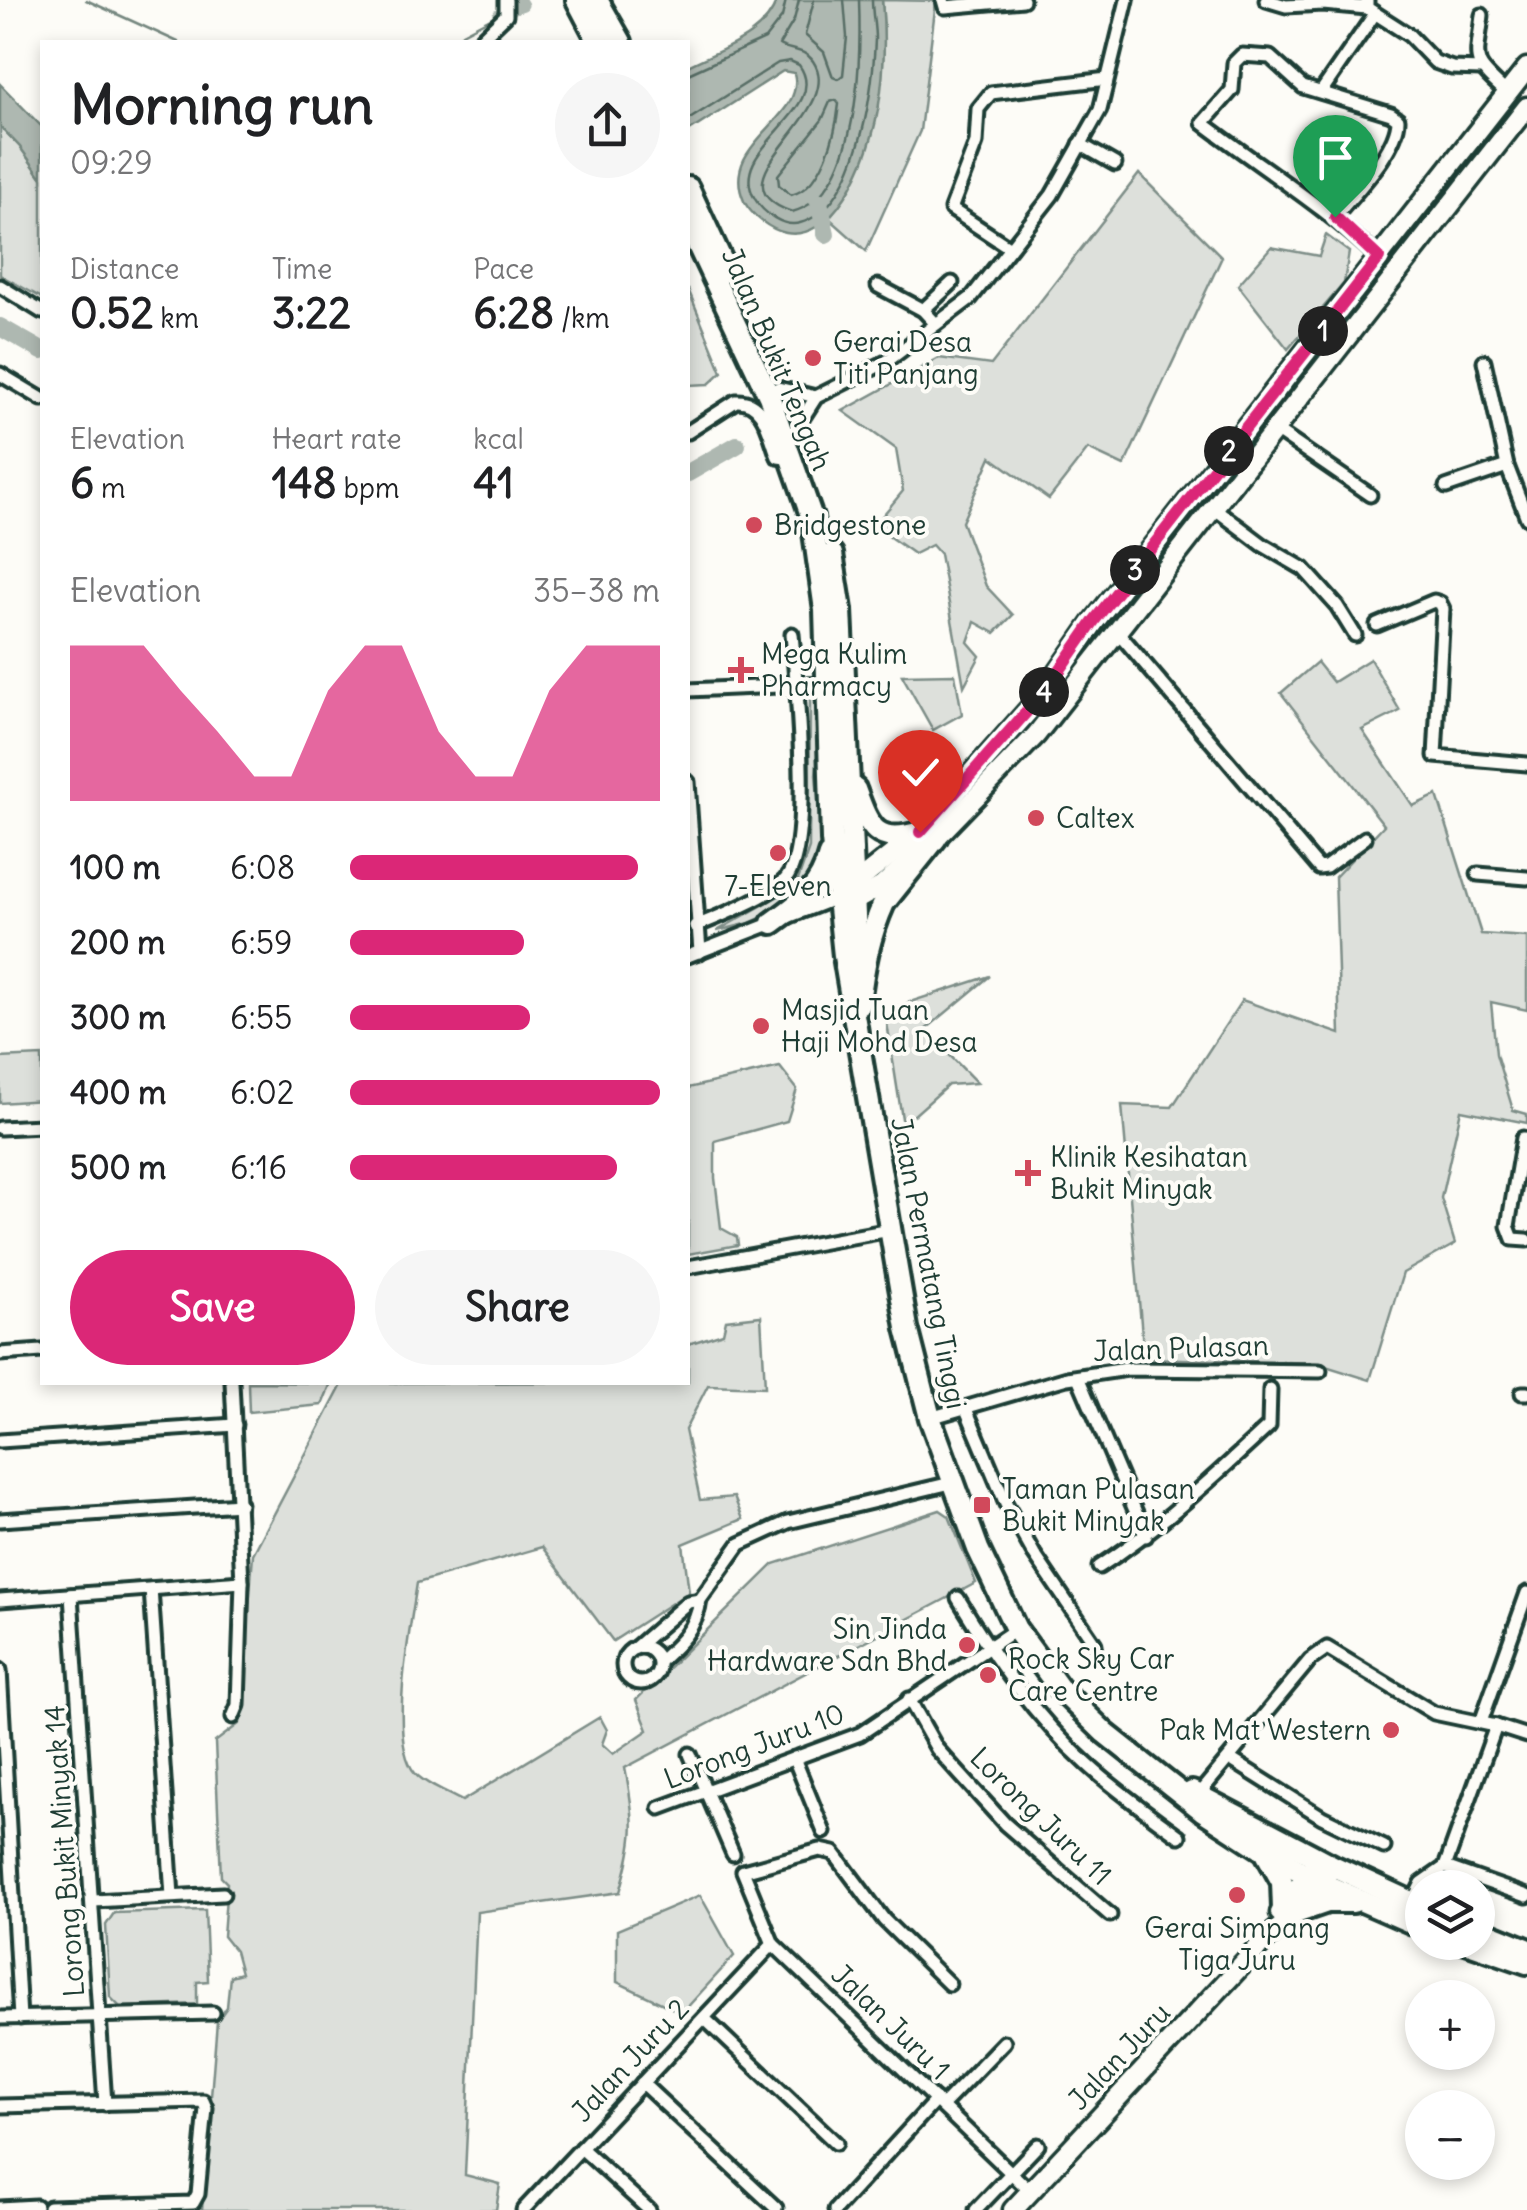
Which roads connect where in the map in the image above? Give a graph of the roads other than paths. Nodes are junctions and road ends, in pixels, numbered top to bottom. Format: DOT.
graph roads {
  1 [pos="577,0"];
  2 [pos="597,0"];
  3 [pos="1023,0"];
  4 [pos="1127,0"];
  5 [pos="1266,0"];
  6 [pos="944,3"];
  7 [pos="506,7"];
  8 [pos="1369,8"];
  9 [pos="1482,15"];
  10 [pos="480,40"];
  11 [pos="598,40"];
  12 [pos="619,40"];
  13 [pos="1527,68"];
  14 [pos="1481,69"];
  15 [pos="1107,79"];
  16 [pos="1321,92"];
  17 [pos="1507,93"];
  18 [pos="1527,107"];
  19 [pos="1080,144"];
  20 [pos="1116,164"];
  21 [pos="690,192"];
  22 [pos="1335,217"];
  23 [pos="690,228"];
  24 [pos="1010,248"];
  25 [pos="1379,258"];
  26 [pos="952,283"];
  27 [pos="0,286"];
  28 [pos="878,286"];
  29 [pos="923,310"];
  30 [pos="40,311"];
  31 [pos="936,324"];
  32 [pos="1484,361"];
  33 [pos="0,374"];
  34 [pos="778,388"];
  35 [pos="816,397"];
  36 [pos="40,399"];
  37 [pos="1256,416"];
  38 [pos="1274,429"];
  39 [pos="795,430"];
  40 [pos="690,431"];
  41 [pos="1238,440"];
  42 [pos="1257,451"];
  43 [pos="791,454"];
  44 [pos="1507,466"];
  45 [pos="1446,486"];
  46 [pos="1370,496"];
  47 [pos="1214,508"];
  48 [pos="1527,518"];
  49 [pos="1377,624"];
  50 [pos="1118,631"];
  51 [pos="792,634"];
  52 [pos="1355,635"];
  53 [pos="829,684"];
  54 [pos="799,686"];
  55 [pos="690,690"];
  56 [pos="1527,764"];
  57 [pos="847,769"];
  58 [pos="690,823"];
  59 [pos="928,835"];
  60 [pos="1364,838"];
  61 [pos="832,840"];
  62 [pos="1478,874"];
  63 [pos="1527,878"];
  64 [pos="847,898"];
  65 [pos="772,923"];
  66 [pos="695,926"];
  67 [pos="694,954"];
  68 [pos="856,1026"];
  69 [pos="40,1126"];
  70 [pos="0,1128"];
  71 [pos="1523,1138"];
  72 [pos="890,1230"];
  73 [pos="1527,1240"];
  74 [pos="690,1267"];
  75 [pos="40,1351"];
  76 [pos="0,1354"];
  77 [pos="1320,1371"];
  78 [pos="1078,1376"];
  79 [pos="232,1385"];
  80 [pos="1270,1389"];
  81 [pos="966,1409"];
  82 [pos="930,1418"];
  83 [pos="235,1425"];
  84 [pos="0,1442"];
  85 [pos="951,1483"];
  86 [pos="240,1504"];
  87 [pos="0,1520"];
  88 [pos="1146,1536"];
  89 [pos="1099,1567"];
  90 [pos="242,1582"];
  91 [pos="151,1589"];
  92 [pos="1527,1593"];
  93 [pos="71,1595"];
  94 [pos="958,1598"];
  95 [pos="0,1600"];
  96 [pos="700,1600"];
  97 [pos="1016,1629"];
  98 [pos="1094,1644"];
  99 [pos="635,1648"];
  100 [pos="988,1648"];
  101 [pos="660,1662"];
  102 [pos="0,1670"];
  103 [pos="909,1700"];
  104 [pos="233,1717"];
  105 [pos="1481,1722"];
  106 [pos="1496,1726"];
  107 [pos="1527,1736"];
  108 [pos="690,1754"];
  109 [pos="794,1758"];
  110 [pos="1230,1760"];
  111 [pos="1176,1786"];
  112 [pos="706,1791"];
  113 [pos="1198,1795"];
  114 [pos="660,1808"];
  115 [pos="824,1832"];
  116 [pos="1179,1836"];
  117 [pos="1384,1847"];
  118 [pos="1265,1851"];
  119 [pos="733,1854"];
  120 [pos="1445,1866"];
  121 [pos="1440,1870"];
  122 [pos="1320,1871"];
  123 [pos="224,1894"];
  124 [pos="172,1896"];
  125 [pos="1527,1896"];
  126 [pos="94,1901"];
  127 [pos="1405,1901"];
  128 [pos="1365,1902"];
  129 [pos="1290,1910"];
  130 [pos="1110,1915"];
  131 [pos="1405,1920"];
  132 [pos="1495,1936"];
  133 [pos="773,1944"];
  134 [pos="1527,1948"];
  135 [pos="1495,1952"];
  136 [pos="1527,1963"];
  137 [pos="949,1984"];
  138 [pos="213,2013"];
  139 [pos="100,2016"];
  140 [pos="0,2018"];
  141 [pos="20,2018"];
  142 [pos="704,2018"];
  143 [pos="1004,2042"];
  144 [pos="642,2083"];
  145 [pos="939,2103"];
  146 [pos="105,2104"];
  147 [pos="0,2106"];
  148 [pos="836,2143"];
  149 [pos="1038,2145"];
  150 [pos="582,2148"];
  151 [pos="1012,2173"];
  152 [pos="1030,2191"];
  153 [pos="143,2207"];
  154 [pos="3,2208"];
  155 [pos="776,2208"];
  156 [pos="524,2210"];
  157 [pos="649,2210"];
  158 [pos="835,2210"];
  159 [pos="976,2210"];
  160 [pos="1013,2210"];
  1 -- 11 [label="highway"];
  2 -- 12 [label="highway"];
  3 -- 6 [label="street"];
  4 -- 15 [label="street"];
  5 -- 8 [label="street"];
  7 -- 10 [label="street"];
  8 -- 14 [label="street"];
  8 -- 16 [label="street"];
  9 -- 14 [label="street"];
  13 -- 17 [label="main road"];
  14 -- 17 [label="street"];
  15 -- 19 [label="street"];
  15 -- 24 [label="street"];
  16 -- 22 [label="street"];
  16 -- 22 [label="street"];
  17 -- 25 [label="main road"];
  18 -- 38 [label="main road"];
  19 -- 20 [label="street"];
  19 -- 24 [label="street"];
  21 -- 34 [label="highway, Jalan Bukit Tengah"];
  22 -- 25 [label="street"];
  23 -- 43 [label="highway, Jalan Bukit Tengah"];
  24 -- 31 [label="street"];
  25 -- 37 [label="main road"];
  26 -- 29 [label="street"];
  27 -- 30 [label="street"];
  28 -- 29 [label="street"];
  29 -- 31 [label="street"];
  31 -- 35 [label="street"];
  32 -- 44 [label="street"];
  33 -- 36 [label="street"];
  34 -- 35 [label="street"];
  34 -- 39 [label="highway, Jalan Bukit Tengah"];
  35 -- 39 [label="street"];
  37 -- 38 [label="main road"];
  37 -- 41 [label="main road"];
  38 -- 42 [label="main road"];
  38 -- 46 [label="street"];
  39 -- 57 [label="highway, Jalan Bukit Tengah"];
  40 -- 43 [label="street"];
  41 -- 42 [label="main road"];
  41 -- 59 [label="main road"];
  42 -- 47 [label="main road"];
  43 -- 53 [label="highway, Jalan Bukit Tengah"];
  44 -- 45 [label="street"];
  44 -- 48 [label="street"];
  47 -- 50 [label="main road"];
  47 -- 52 [label="street"];
  49 -- 56 [label="street"];
  50 -- 59 [label="main road"];
  50 -- 60 [label="street"];
  51 -- 54 [label="street"];
  53 -- 54 [label="street"];
  53 -- 61 [label="highway, Jalan Bukit Tengah"];
  54 -- 55 [label="street"];
  54 -- 66 [label="street"];
  57 -- 59 [label="highway"];
  57 -- 64 [label="highway, Jalan Bukit Tengah"];
  58 -- 66 [label="street"];
  59 -- 64 [label="main road"];
  59 -- 68 [label="highway"];
  61 -- 64 [label="highway, Jalan Bukit Tengah"];
  61 -- 65 [label="highway"];
  62 -- 63 [label="street"];
  64 -- 65 [label="street"];
  64 -- 68 [label="highway, Jalan Bukit Tengah"];
  65 -- 67 [label="street"];
  66 -- 67 [label="street"];
  68 -- 72 [label="highway, Jalan Permatang Tinggi"];
  69 -- 70 [label="street"];
  71 -- 73 [label="street"];
  72 -- 74 [label="street"];
  72 -- 82 [label="highway, Jalan Permatang Tinggi"];
  75 -- 76 [label="street"];
  77 -- 78 [label="street, Jalan Pulasan"];
  78 -- 81 [label="street, Jalan Pulasan"];
  78 -- 88 [label="street"];
  79 -- 83 [label="street"];
  80 -- 88 [label="street"];
  81 -- 82 [label="street, Jalan Pulasan"];
  81 -- 98 [label="street"];
  82 -- 85 [label="highway, Jalan Permatang Tinggi"];
  83 -- 84 [label="street"];
  83 -- 86 [label="street"];
  85 -- 96 [label="street"];
  85 -- 97 [label="highway, Jalan Permatang Tinggi"];
  86 -- 87 [label="street"];
  86 -- 90 [label="street"];
  88 -- 89 [label="street"];
  90 -- 91 [label="street"];
  90 -- 104 [label="street"];
  91 -- 93 [label="street"];
  91 -- 124 [label="street"];
  92 -- 105 [label="street"];
  93 -- 95 [label="street"];
  93 -- 126 [label="street, Lorong Bukit Minyak 14"];
  94 -- 100 [label="street"];
  96 -- 99 [label="street"];
  96 -- 101 [label="street"];
  97 -- 100 [label="street, Lorong Juru 10"];
  97 -- 111 [label="highway, Jalan Permatang Tinggi"];
  99 -- 101 [label="street"];
  99 -- 101 [label="street"];
  100 -- 103 [label="street, Lorong Juru 10"];
  100 -- 116 [label="street"];
  102 -- 141 [label="street"];
  103 -- 109 [label="street, Lorong Juru 10"];
  103 -- 130 [label="street, Lorong Juru 11"];
  105 -- 106 [label="street"];
  105 -- 110 [label="street"];
  106 -- 107 [label="street"];
  106 -- 120 [label="street"];
  108 -- 112 [label="street"];
  109 -- 112 [label="street, Lorong Juru 10"];
  109 -- 115 [label="street"];
  110 -- 113 [label="street"];
  110 -- 117 [label="street"];
  111 -- 113 [label="highway, Jalan Permatang Tinggi"];
  111 -- 118 [label="highway, Jalan Permatang Tinggi"];
  112 -- 114 [label="street, Lorong Juru 10"];
  112 -- 119 [label="street"];
  113 -- 122 [label="highway, Jalan Permatang Tinggi"];
  118 -- 122 [label="highway, Jalan Permatang Tinggi"];
  118 -- 129 [label="highway"];
  120 -- 121 [label="street"];
  120 -- 125 [label="street"];
  122 -- 127 [label="highway, Jalan Permatang Tinggi"];
  122 -- 128 [label="highway, Jalan Permatang Tinggi"];
  122 -- 129 [label="main road, Jalan Juru"];
  123 -- 124 [label="street"];
  124 -- 126 [label="street"];
  126 -- 139 [label="street, Lorong Bukit Minyak 14"];
  128 -- 129 [label="highway"];
  128 -- 131 [label="highway, Jalan Permatang Tinggi"];
  129 -- 152 [label="main road, Jalan Juru"];
  132 -- 134 [label="highway"];
  133 -- 137 [label="street, Jalan Juru 1"];
  133 -- 142 [label="street, Jalan Juru 2"];
  133 -- 145 [label="street, Jalan Juru 1"];
  135 -- 136 [label="highway"];
  138 -- 139 [label="street"];
  139 -- 141 [label="street"];
  139 -- 146 [label="street, Lorong Bukit Minyak 14"];
  140 -- 141 [label="street"];
  142 -- 144 [label="street, Jalan Juru 2"];
  142 -- 148 [label="street"];
  143 -- 145 [label="street"];
  144 -- 150 [label="street, Jalan Juru 2"];
  144 -- 155 [label="street"];
  145 -- 151 [label="street, Jalan Juru 1"];
  145 -- 158 [label="street"];
  146 -- 147 [label="street"];
  146 -- 153 [label="street"];
  149 -- 151 [label="street"];
  150 -- 156 [label="street, Jalan Juru 2"];
  150 -- 157 [label="street"];
  151 -- 152 [label="street, Jalan Juru 1"];
  151 -- 159 [label="street"];
  152 -- 160 [label="main road, Jalan Juru"];
  153 -- 154 [label="street"];
}
